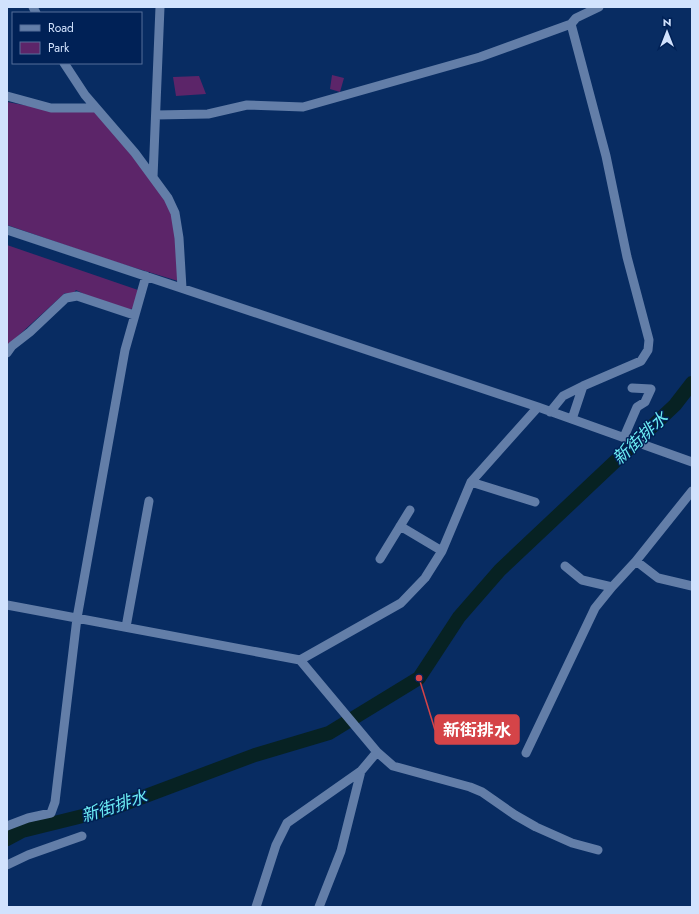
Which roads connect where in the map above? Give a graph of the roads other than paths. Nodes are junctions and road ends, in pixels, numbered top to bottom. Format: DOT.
graph roads {
  1 [pos="160,7"];
  2 [pos="599,7"];
  3 [pos="571,24"];
  4 [pos="65,64"];
  5 [pos="7,96"];
  6 [pos="96,108"];
  7 [pos="156,115"];
  8 [pos="153,177"];
  9 [pos="7,230"];
  10 [pos="146,276"];
  11 [pos="182,288"];
  12 [pos="134,315"];
  13 [pos="7,353"];
  14 [pos="583,386"];
  15 [pos="632,388"];
  16 [pos="538,407"];
  17 [pos="550,412"];
  18 [pos="572,419"];
  19 [pos="627,438"];
  20 [pos="692,462"];
  21 [pos="471,482"];
  22 [pos="692,491"];
  23 [pos="149,501"];
  24 [pos="535,502"];
  25 [pos="410,510"];
  26 [pos="400,526"];
  27 [pos="442,551"];
  28 [pos="380,559"];
  29 [pos="636,561"];
  30 [pos="565,566"];
  31 [pos="692,586"];
  32 [pos="612,587"];
  33 [pos="7,605"];
  34 [pos="77,618"];
  35 [pos="126,626"];
  36 [pos="300,660"];
  37 [pos="377,752"];
  38 [pos="526,754"];
  39 [pos="361,771"];
  40 [pos="7,826"];
  41 [pos="82,836"];
  42 [pos="598,850"];
  43 [pos="7,865"];
  44 [pos="256,907"];
  45 [pos="318,907"];
  1 -- 7 [label="street"];
  2 -- 3 [label="street"];
  3 -- 7 [label="street"];
  3 -- 14 [label="street"];
  4 -- 6 [label="street"];
  5 -- 6 [label="street"];
  6 -- 8 [label="street"];
  7 -- 8 [label="street"];
  8 -- 11 [label="street"];
  9 -- 10 [label="street"];
  10 -- 11 [label="street"];
  10 -- 12 [label="street"];
  11 -- 16 [label="street"];
  12 -- 13 [label="street"];
  12 -- 34 [label="street"];
  14 -- 17 [label="street"];
  14 -- 18 [label="street"];
  15 -- 19 [label="street"];
  16 -- 17 [label="street"];
  16 -- 21 [label="street"];
  17 -- 18 [label="street"];
  18 -- 19 [label="street"];
  19 -- 20 [label="street"];
  21 -- 24 [label="street"];
  21 -- 27 [label="street"];
  22 -- 29 [label="street"];
  23 -- 35 [label="street"];
  25 -- 26 [label="street"];
  26 -- 27 [label="street"];
  26 -- 28 [label="street"];
  27 -- 36 [label="street"];
  29 -- 31 [label="street"];
  29 -- 32 [label="street"];
  30 -- 32 [label="street"];
  32 -- 38 [label="street"];
  33 -- 34 [label="street"];
  34 -- 35 [label="street"];
  34 -- 40 [label="street"];
  35 -- 36 [label="street"];
  36 -- 37 [label="street"];
  37 -- 39 [label="street"];
  37 -- 42 [label="street"];
  39 -- 44 [label="street"];
  39 -- 45 [label="street"];
  41 -- 43 [label="street"];
}
